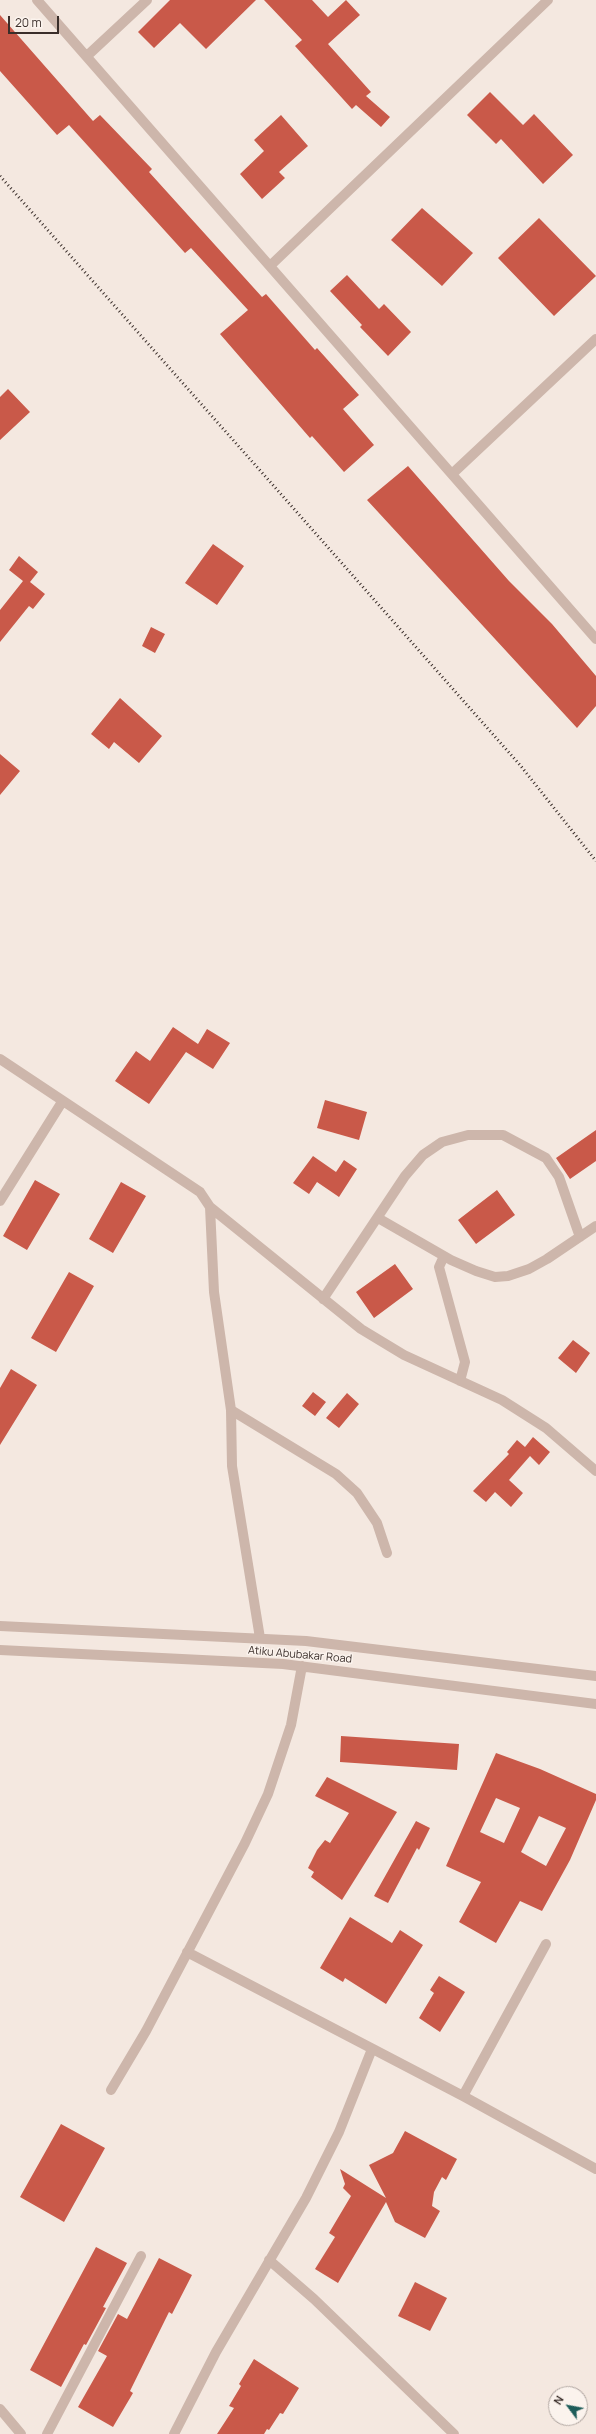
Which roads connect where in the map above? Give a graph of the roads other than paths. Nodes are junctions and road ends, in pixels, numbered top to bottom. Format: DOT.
graph roads {
  1 [pos="38,0"];
  2 [pos="147,0"];
  3 [pos="548,0"];
  4 [pos="88,56"];
  5 [pos="271,265"];
  6 [pos="596,340"];
  7 [pos="452,474"];
  8 [pos="596,639"];
  9 [pos="0,1060"];
  10 [pos="62,1102"];
  11 [pos="0,1202"];
  12 [pos="210,1207"];
  13 [pos="378,1218"];
  14 [pos="596,1226"];
  15 [pos="580,1237"];
  16 [pos="444,1256"];
  17 [pos="323,1300"];
  18 [pos="460,1381"];
  19 [pos="230,1410"];
  20 [pos="596,1471"];
  21 [pos="387,1553"];
  22 [pos="0,1626"];
  23 [pos="260,1638"];
  24 [pos="0,1650"];
  25 [pos="302,1666"];
  26 [pos="596,1676"];
  27 [pos="596,1704"];
  28 [pos="546,1944"];
  29 [pos="187,1952"];
  30 [pos="372,2049"];
  31 [pos="111,2090"];
  32 [pos="463,2096"];
  33 [pos="596,2169"];
  34 [pos="141,2256"];
  35 [pos="269,2260"];
  36 [pos="0,2409"];
  37 [pos="21,2434"];
  38 [pos="47,2434"];
  39 [pos="174,2434"];
  40 [pos="454,2434"];
  1 -- 4 [label="street"];
  2 -- 4 [label="street"];
  3 -- 5 [label="street"];
  4 -- 5 [label="street"];
  5 -- 7 [label="street"];
  6 -- 7 [label="street"];
  7 -- 8 [label="street"];
  9 -- 10 [label="street"];
  10 -- 11 [label="street"];
  10 -- 12 [label="street"];
  12 -- 17 [label="street"];
  12 -- 19 [label="street"];
  13 -- 15 [label="street"];
  13 -- 16 [label="street"];
  13 -- 17 [label="street"];
  14 -- 15 [label="street"];
  15 -- 16 [label="street"];
  16 -- 18 [label="street"];
  17 -- 18 [label="street"];
  18 -- 20 [label="street"];
  19 -- 21 [label="street"];
  19 -- 23 [label="street"];
  22 -- 23 [label="street"];
  23 -- 26 [label="street"];
  24 -- 25 [label="street, Atiku Abubakar Road"];
  25 -- 27 [label="street, Atiku Abubakar Road"];
  25 -- 29 [label="street"];
  28 -- 32 [label="street"];
  29 -- 30 [label="street"];
  29 -- 31 [label="street"];
  30 -- 32 [label="street"];
  30 -- 35 [label="street"];
  32 -- 33 [label="street"];
  34 -- 38 [label="street"];
  35 -- 39 [label="street"];
  35 -- 40 [label="street"];
  36 -- 37 [label="street"];
}
